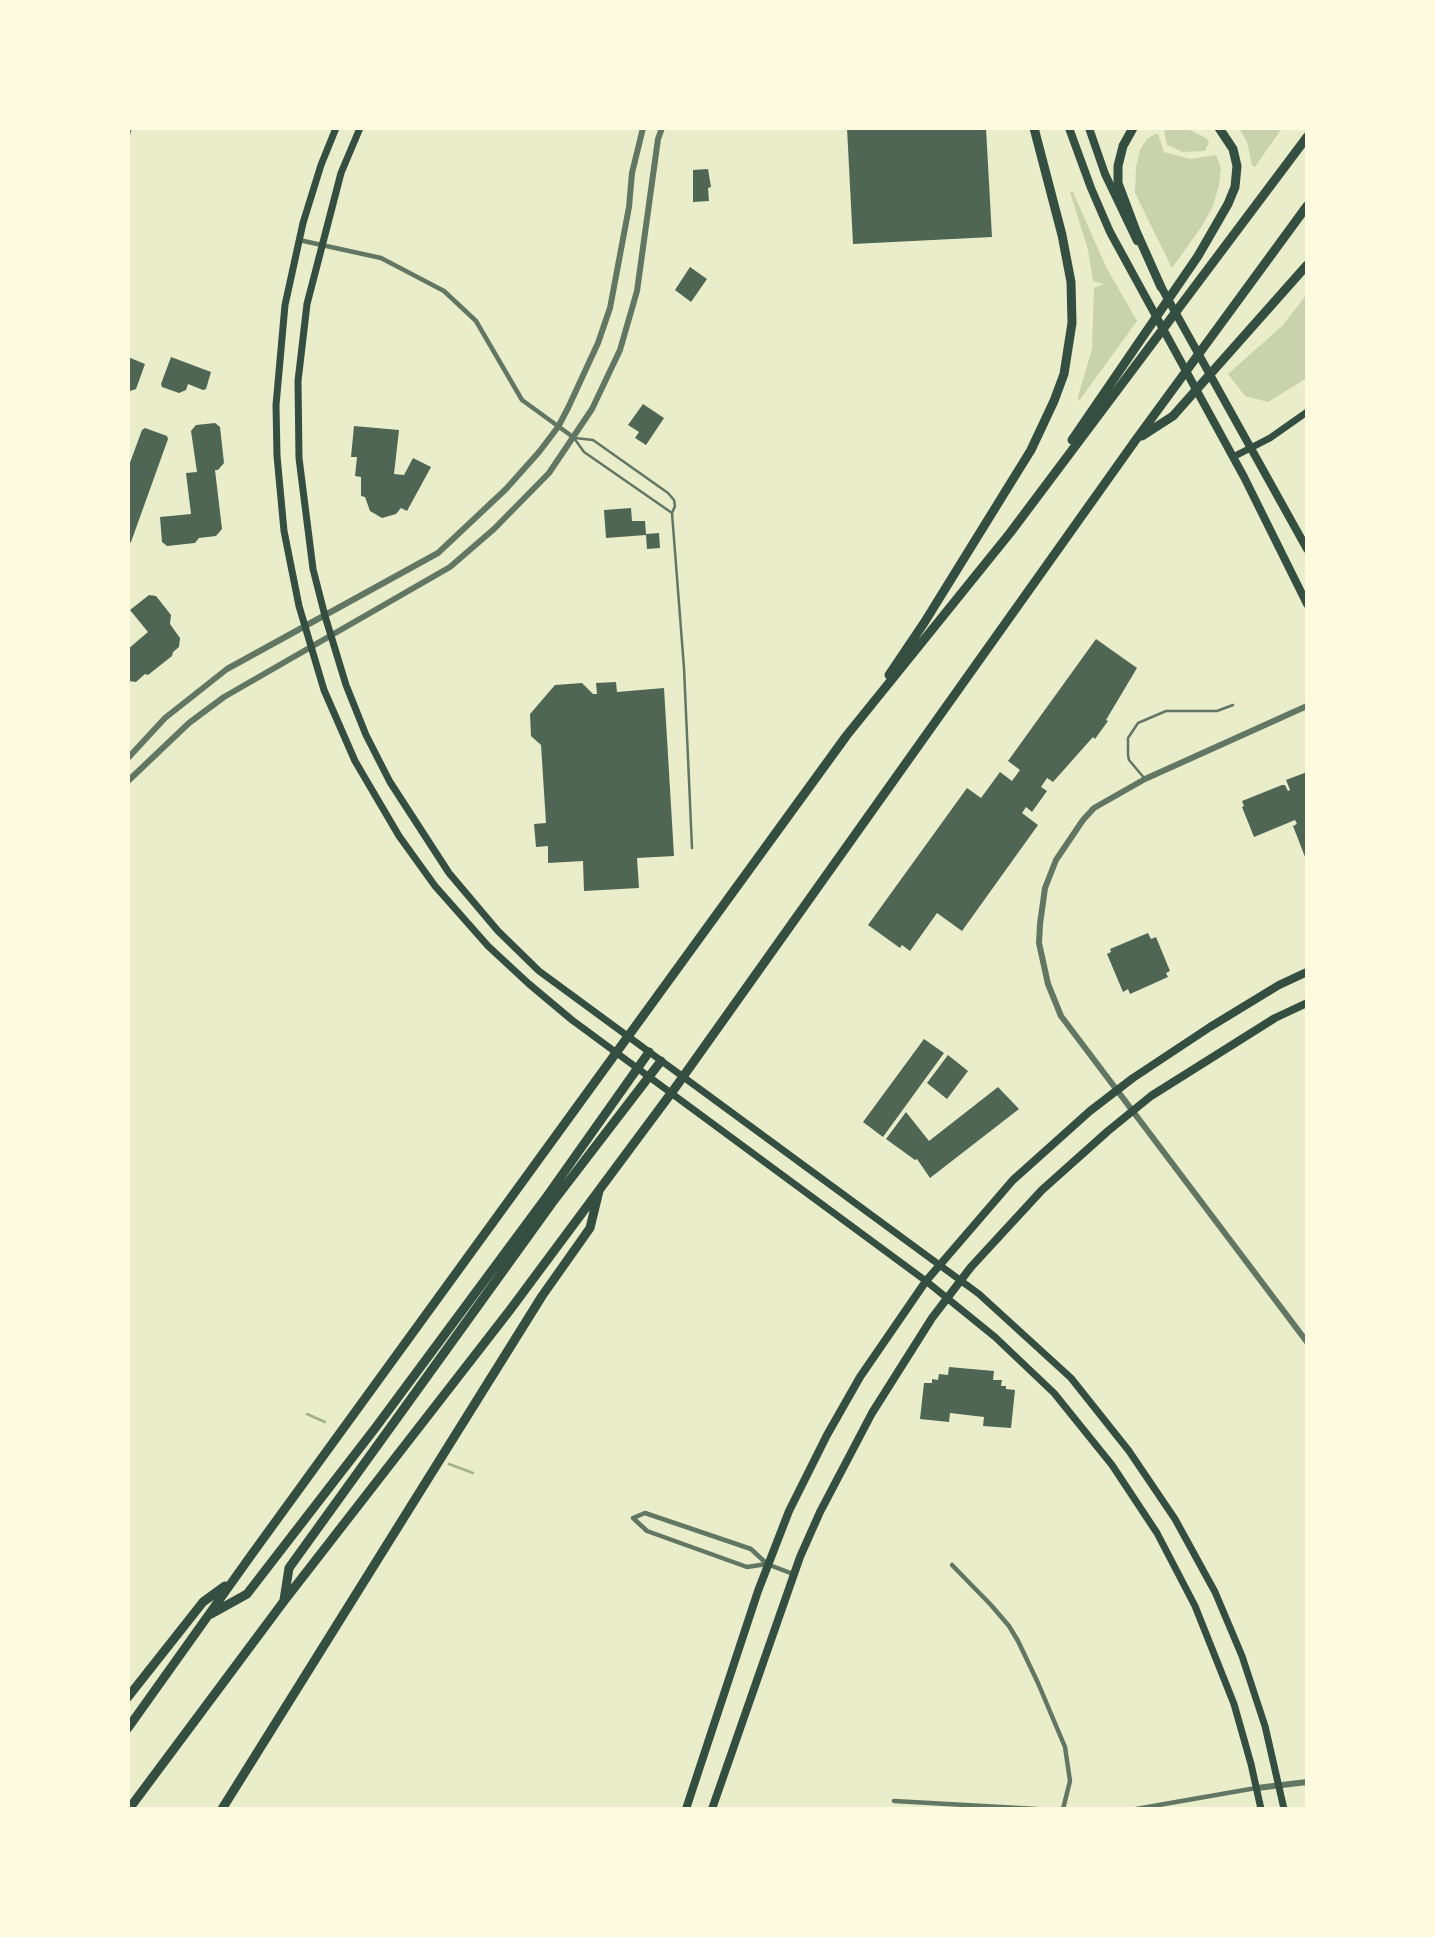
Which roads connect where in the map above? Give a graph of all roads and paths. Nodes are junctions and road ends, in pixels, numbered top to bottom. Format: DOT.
graph roads {
  1 [pos="336,128"];
  2 [pos="360,128"];
  3 [pos="643,128"];
  4 [pos="662,128"];
  5 [pos="1034,128"];
  6 [pos="1069,128"];
  7 [pos="1089,128"];
  8 [pos="1133,128"];
  9 [pos="1219,128"];
  10 [pos="1307,137"];
  11 [pos="1307,206"];
  12 [pos="299,240"];
  13 [pos="321,245"];
  14 [pos="1307,265"];
  15 [pos="1161,287"];
  16 [pos="1307,412"];
  17 [pos="558,426"];
  18 [pos="573,438"];
  19 [pos="1135,441"];
  20 [pos="1250,449"];
  21 [pos="1233,457"];
  22 [pos="672,513"];
  23 [pos="1007,536"];
  24 [pos="1307,549"];
  25 [pos="1307,604"];
  26 [pos="324,616"];
  27 [pos="304,627"];
  28 [pos="330,637"];
  29 [pos="310,648"];
  30 [pos="1233,705"];
  31 [pos="1307,706"];
  32 [pos="847,736"];
  33 [pos="128,758"];
  34 [pos="1145,779"];
  35 [pos="128,781"];
  36 [pos="692,848"];
  37 [pos="1307,972"];
  38 [pos="1307,1003"];
  39 [pos="649,1052"];
  40 [pos="661,1060"];
  41 [pos="638,1068"];
  42 [pos="649,1076"];
  43 [pos="1117,1090"];
  44 [pos="1132,1111"];
  45 [pos="600,1187"];
  46 [pos="548,1201"];
  47 [pos="940,1265"];
  48 [pos="960,1280"];
  49 [pos="926,1281"];
  50 [pos="947,1298"];
  51 [pos="1307,1342"];
  52 [pos="767,1564"];
  53 [pos="952,1565"];
  54 [pos="793,1574"];
  55 [pos="232,1581"];
  56 [pos="284,1601"];
  57 [pos="206,1616"];
  58 [pos="128,1697"];
  59 [pos="128,1728"];
  60 [pos="1307,1782"];
  61 [pos="1280,1787"];
  62 [pos="1257,1788"];
  63 [pos="894,1801"];
  64 [pos="129,1809"];
  65 [pos="222,1809"];
  66 [pos="686,1809"];
  67 [pos="712,1809"];
  68 [pos="1037,1809"];
  69 [pos="1063,1809"];
  70 [pos="1136,1809"];
  71 [pos="1261,1809"];
  72 [pos="1284,1809"];
  1 -- 12 [label="main road"];
  2 -- 13 [label="main road"];
  3 -- 17 [label="street"];
  4 -- 18 [label="street"];
  5 -- 32 [label="highway"];
  6 -- 21 [label="main road"];
  7 -- 15 [label="main road"];
  8 -- 15 [label="highway"];
  9 -- 23 [label="highway"];
  10 -- 23 [label="highway"];
  11 -- 19 [label="highway"];
  12 -- 13 [label="street"];
  12 -- 27 [label="main road"];
  13 -- 17 [label="street"];
  13 -- 26 [label="main road"];
  14 -- 19 [label="highway"];
  15 -- 20 [label="main road"];
  16 -- 20 [label="main road"];
  17 -- 18 [label="street"];
  17 -- 26 [label="street"];
  18 -- 22 [label="lane"];
  18 -- 22 [label="lane"];
  18 -- 28 [label="street"];
  19 -- 45 [label="highway"];
  20 -- 21 [label="main road"];
  20 -- 24 [label="main road"];
  21 -- 25 [label="main road"];
  22 -- 36 [label="lane"];
  23 -- 32 [label="highway"];
  26 -- 27 [label="street"];
  26 -- 28 [label="main road"];
  27 -- 29 [label="main road"];
  27 -- 33 [label="street"];
  28 -- 29 [label="street"];
  28 -- 39 [label="main road"];
  29 -- 35 [label="street"];
  29 -- 41 [label="main road"];
  30 -- 34 [label="lane"];
  31 -- 34 [label="street"];
  32 -- 55 [label="highway"];
  34 -- 43 [label="street"];
  37 -- 43 [label="main road"];
  38 -- 44 [label="main road"];
  39 -- 40 [label="main road"];
  39 -- 41 [label="highway"];
  40 -- 42 [label="highway"];
  40 -- 47 [label="main road"];
  41 -- 42 [label="main road"];
  41 -- 46 [label="highway"];
  42 -- 46 [label="highway"];
  42 -- 49 [label="main road"];
  43 -- 44 [label="street"];
  43 -- 47 [label="main road"];
  44 -- 48 [label="main road"];
  44 -- 51 [label="street"];
  45 -- 56 [label="highway"];
  45 -- 65 [label="highway"];
  46 -- 56 [label="highway"];
  46 -- 57 [label="highway"];
  47 -- 48 [label="main road"];
  47 -- 49 [label="main road"];
  48 -- 50 [label="main road"];
  48 -- 61 [label="main road"];
  49 -- 50 [label="main road"];
  49 -- 52 [label="main road"];
  50 -- 54 [label="main road"];
  50 -- 62 [label="main road"];
  52 -- 52 [label="street"];
  52 -- 54 [label="street"];
  52 -- 66 [label="main road"];
  53 -- 69 [label="street"];
  54 -- 67 [label="main road"];
  55 -- 57 [label="highway"];
  55 -- 58 [label="highway"];
  56 -- 64 [label="highway"];
  57 -- 59 [label="highway"];
  60 -- 61 [label="street"];
  61 -- 62 [label="street"];
  61 -- 72 [label="main road"];
  62 -- 70 [label="street"];
  62 -- 71 [label="main road"];
  63 -- 68 [label="street"];
}
